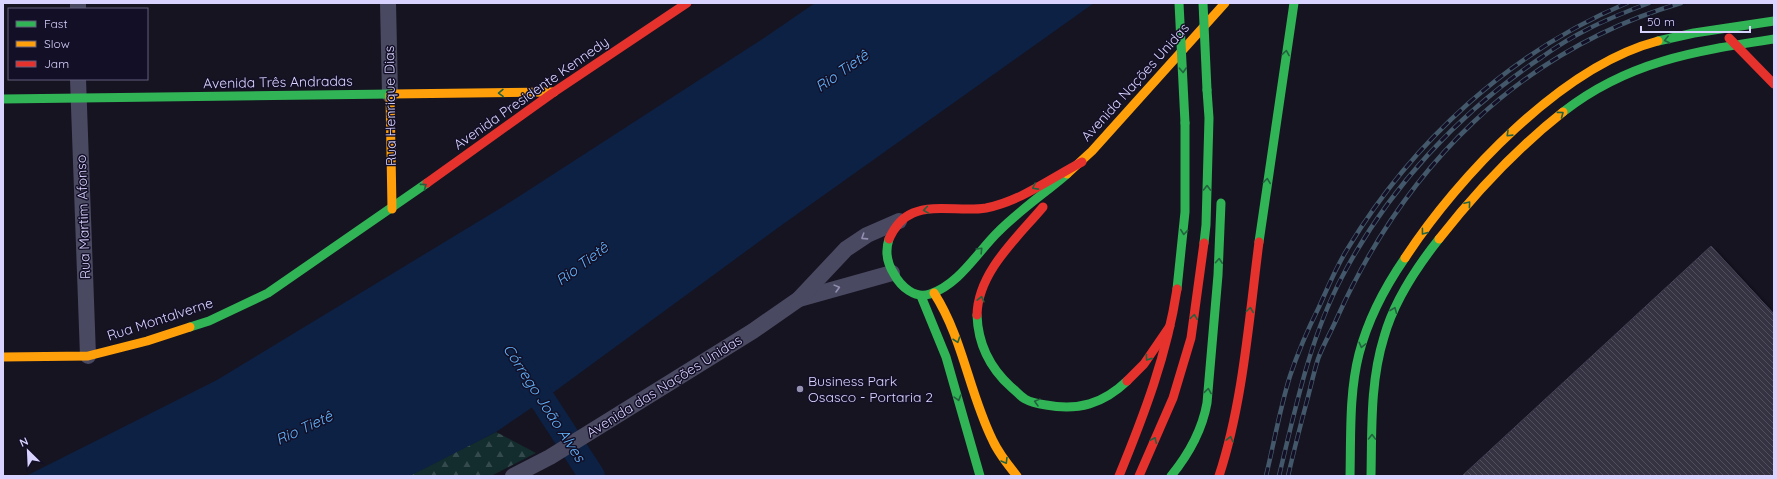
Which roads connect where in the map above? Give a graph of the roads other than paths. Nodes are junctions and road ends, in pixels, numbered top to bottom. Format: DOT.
graph roads {
  1 [pos="388,3"];
  2 [pos="687,3"];
  3 [pos="1179,3"];
  4 [pos="1203,3"];
  5 [pos="1225,3"];
  6 [pos="1294,3"];
  7 [pos="1774,21"];
  8 [pos="1722,28"];
  9 [pos="1774,39"];
  10 [pos="1735,46"];
  11 [pos="78,80"];
  12 [pos="1774,84"];
  13 [pos="554,92"];
  14 [pos="390,95"];
  15 [pos="78,98"];
  16 [pos="3,99"];
  17 [pos="1209,118"];
  18 [pos="1219,139"];
  19 [pos="1082,162"];
  20 [pos="1221,193"];
  21 [pos="392,209"];
  22 [pos="965,210"];
  23 [pos="979,218"];
  24 [pos="899,221"];
  25 [pos="987,228"];
  26 [pos="992,237"];
  27 [pos="996,266"];
  28 [pos="892,273"];
  29 [pos="934,293"];
  30 [pos="921,296"];
  31 [pos="799,298"];
  32 [pos="1170,326"];
  33 [pos="88,356"];
  34 [pos="3,357"];
  35 [pos="513,476"];
  36 [pos="980,476"];
  37 [pos="1016,476"];
  38 [pos="1119,476"];
  39 [pos="1139,476"];
  40 [pos="1171,476"];
  41 [pos="1219,476"];
  42 [pos="1350,476"];
  43 [pos="1371,476"];
  1 -- 14 [label="street, Rua Henrique Dias"];
  2 -- 13 [label="main road, Avenida Presidente Kennedy"];
  3 -- 32 [label="main road, one-way, bridge"];
  4 -- 17 [label="main road, bridge"];
  5 -- 19 [label="main road, Avenida Nações Unidas"];
  41 -- 6 [label="main road, one-way"];
  7 -- 8 [label="main road"];
  8 -- 10 [label="main road"];
  8 -- 42 [label="main road, one-way"];
  9 -- 10 [label="main road"];
  10 -- 12 [label="main road"];
  43 -- 10 [label="main road, one-way"];
  11 -- 15 [label="street, Rua Martim Afonso"];
  13 -- 14 [label="main road, Avenida Três Andradas, one-way"];
  21 -- 13 [label="main road, Avenida Presidente Kennedy, one-way"];
  14 -- 15 [label="main road, Avenida Três Andradas"];
  14 -- 21 [label="main road, Rua Henrique Dias"];
  15 -- 16 [label="main road, Avenida Três Andradas"];
  15 -- 33 [label="street, Rua Martim Afonso"];
  17 -- 18 [label="main road"];
  39 -- 17 [label="main road, one-way"];
  19 -- 22 [label="main road, Avenida Nações Unidas, one-way"];
  19 -- 26 [label="main road, Avenida Nações Unidas"];
  19 -- 27 [label="main road"];
  40 -- 20 [label="main road, one-way"];
  21 -- 33 [label="main road, Rua Montalverne"];
  22 -- 23 [label="main road"];
  22 -- 24 [label="main road, Avenida Nações Unidas, one-way"];
  24 -- 28 [label="main road"];
  24 -- 31 [label="street, one-way"];
  25 -- 26 [label="main road"];
  26 -- 27 [label="main road"];
  29 -- 26 [label="main road, Avenida Nações Unidas, one-way"];
  32 -- 27 [label="main road, one-way"];
  28 -- 30 [label="main road"];
  31 -- 28 [label="street, one-way"];
  29 -- 30 [label="main road, Avenida Nações Unidas"];
  29 -- 37 [label="main road, one-way"];
  30 -- 36 [label="main road, one-way"];
  31 -- 35 [label="street, Avenida das Nações Unidas"];
  32 -- 38 [label="main road"];
  33 -- 34 [label="main road, Rua Montalverne"];
}
